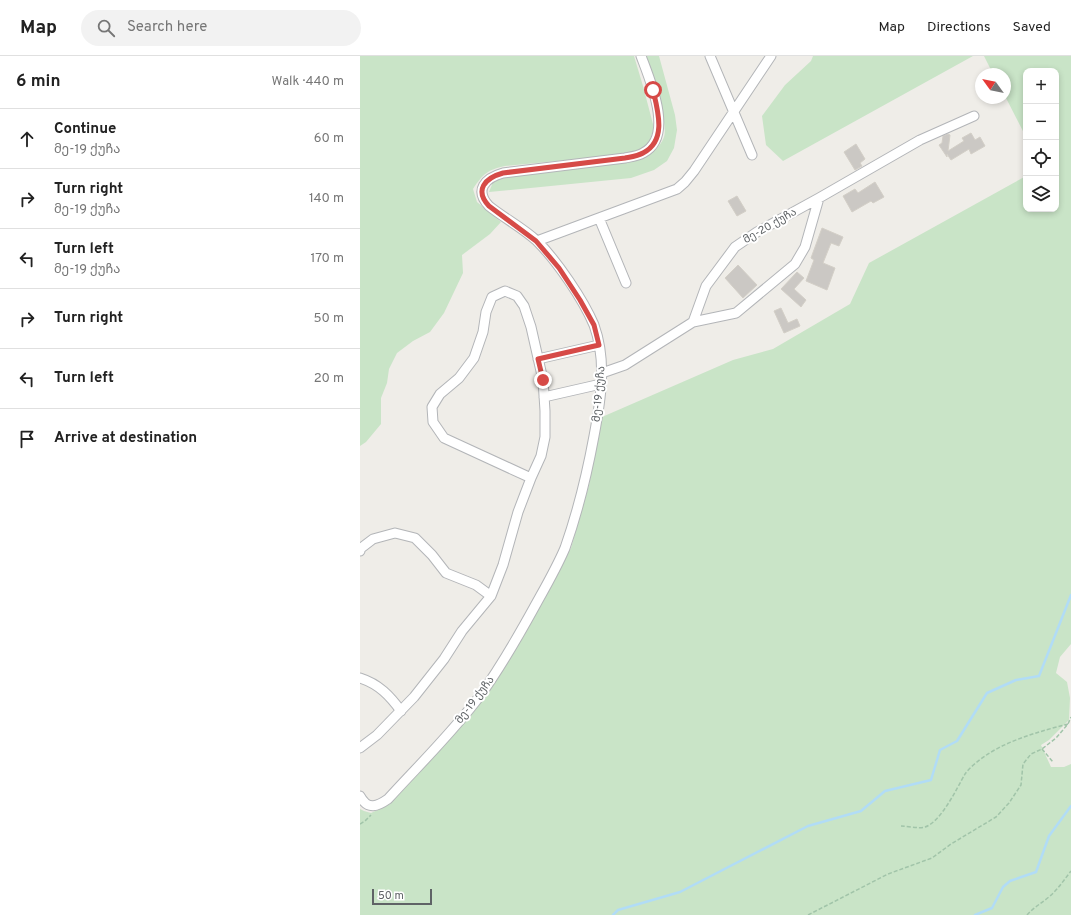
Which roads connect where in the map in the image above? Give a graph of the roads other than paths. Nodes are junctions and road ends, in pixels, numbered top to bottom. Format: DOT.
graph roads {
  1 [pos="641,56"];
  2 [pos="710,56"];
  3 [pos="771,56"];
  4 [pos="734,112"];
  5 [pos="974,116"];
  6 [pos="752,154"];
  7 [pos="819,198"];
  8 [pos="599,218"];
  9 [pos="536,241"];
  10 [pos="626,283"];
  11 [pos="693,322"];
  12 [pos="599,345"];
  13 [pos="538,359"];
  14 [pos="602,373"];
  15 [pos="601,384"];
  16 [pos="544,397"];
  17 [pos="531,478"];
  18 [pos="360,551"];
  19 [pos="491,596"];
  20 [pos="360,678"];
  21 [pos="401,711"];
  22 [pos="360,748"];
  23 [pos="360,796"];
  1 -- 9 [label="street, მე-19 ქუჩა"];
  2 -- 4 [label="street"];
  3 -- 4 [label="street"];
  4 -- 6 [label="street"];
  4 -- 8 [label="street"];
  5 -- 7 [label="street, მე-20 ქუჩა"];
  7 -- 11 [label="street, მე-20 ქუჩა"];
  7 -- 11 [label="street"];
  8 -- 9 [label="street"];
  8 -- 10 [label="street"];
  9 -- 12 [label="street, მე-19 ქუჩა"];
  11 -- 14 [label="street"];
  12 -- 13 [label="street"];
  12 -- 14 [label="street, მე-19 ქუჩა"];
  13 -- 16 [label="street"];
  13 -- 17 [label="street"];
  14 -- 15 [label="street, მე-19 ქუჩა"];
  15 -- 16 [label="street"];
  15 -- 23 [label="street, მე-19 ქუჩა"];
  16 -- 17 [label="street"];
  17 -- 19 [label="street"];
  18 -- 19 [label="street"];
  19 -- 21 [label="street"];
  20 -- 21 [label="street"];
  21 -- 22 [label="street"];
}
